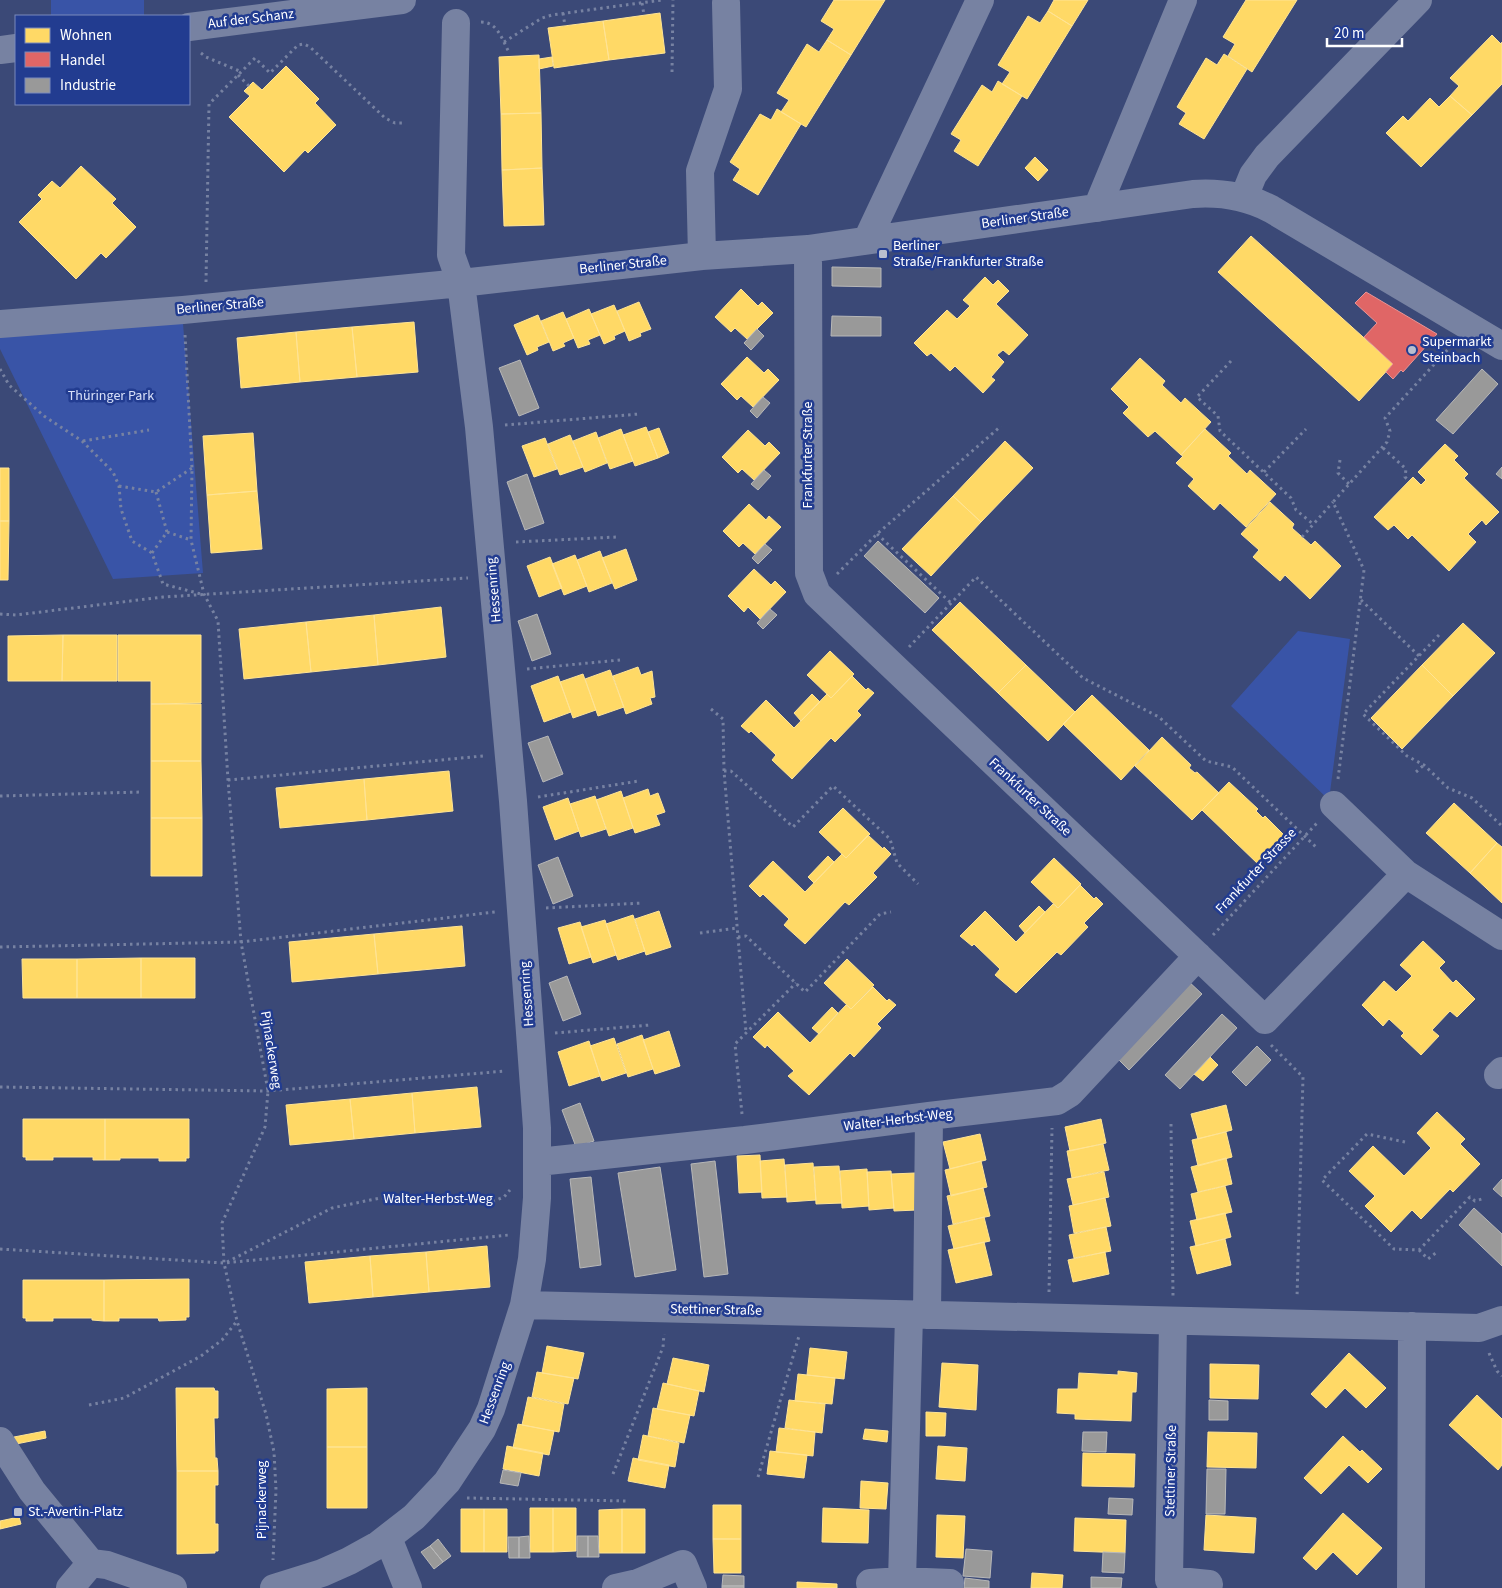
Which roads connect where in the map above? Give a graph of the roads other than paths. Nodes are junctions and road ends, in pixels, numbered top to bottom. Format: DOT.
graph roads {
  1 [pos="402,0"];
  2 [pos="980,0"];
  3 [pos="1183,0"];
  4 [pos="1418,0"];
  5 [pos="726,3"];
  6 [pos="456,24"];
  7 [pos="192,26"];
  8 [pos="15,48"];
  9 [pos="0,50"];
  10 [pos="1244,197"];
  11 [pos="1097,208"];
  12 [pos="867,240"];
  13 [pos="808,249"];
  14 [pos="702,256"];
  15 [pos="461,283"];
  16 [pos="0,324"];
  17 [pos="1502,346"];
  18 [pos="1334,805"];
  19 [pos="1406,874"];
  20 [pos="1502,936"];
  21 [pos="1198,956"];
  22 [pos="929,1116"];
  23 [pos="538,1171"];
  24 [pos="524,1305"];
  25 [pos="918,1315"];
  26 [pos="1502,1320"];
  27 [pos="1173,1322"];
  28 [pos="1412,1326"];
  29 [pos="0,1441"];
  30 [pos="388,1538"];
  31 [pos="91,1564"];
  32 [pos="688,1576"];
  33 [pos="902,1581"];
  34 [pos="870,1583"];
  35 [pos="950,1583"];
  36 [pos="307,1584"];
  37 [pos="1209,1584"];
  38 [pos="70,1588"];
  39 [pos="173,1588"];
  40 [pos="275,1588"];
  41 [pos="408,1588"];
  42 [pos="616,1588"];
  43 [pos="1411,1588"];
  1 -- 7 [label="street, Auf der Schanz"];
  2 -- 12 [label="street"];
  3 -- 11 [label="street"];
  4 -- 10 [label="street"];
  5 -- 14 [label="street"];
  6 -- 15 [label="street, Hessenring"];
  8 -- 9 [label="street"];
  10 -- 11 [label="street, Berliner Straße"];
  10 -- 17 [label="street, Berliner Straße"];
  11 -- 12 [label="street, Berliner Straße"];
  12 -- 13 [label="street, Berliner Straße"];
  13 -- 14 [label="street, Berliner Straße"];
  13 -- 21 [label="street, Frankfurter Straße"];
  14 -- 15 [label="street, Berliner Straße"];
  15 -- 16 [label="street, Berliner Straße"];
  15 -- 23 [label="street, Hessenring"];
  18 -- 19 [label="street"];
  19 -- 20 [label="street"];
  19 -- 21 [label="street, Frankfurter Straße"];
  21 -- 22 [label="street, Walter-Herbst-Weg"];
  22 -- 23 [label="street, Walter-Herbst-Weg"];
  22 -- 25 [label="street"];
  23 -- 24 [label="street, Hessenring"];
  24 -- 25 [label="street, Stettiner Straße"];
  24 -- 30 [label="street, Hessenring"];
  25 -- 27 [label="street, Stettiner Straße"];
  25 -- 33 [label="street"];
  26 -- 28 [label="street, Stettiner Straße"];
  27 -- 28 [label="street, Stettiner Straße"];
  27 -- 37 [label="street, Stettiner Straße"];
  28 -- 43 [label="street"];
  29 -- 31 [label="street"];
  30 -- 36 [label="street, Hessenring"];
  30 -- 41 [label="street"];
  31 -- 38 [label="street"];
  31 -- 39 [label="street"];
  32 -- 42 [label="street"];
  33 -- 34 [label="street"];
  33 -- 35 [label="street"];
  36 -- 40 [label="street, Hessenring"];
}
